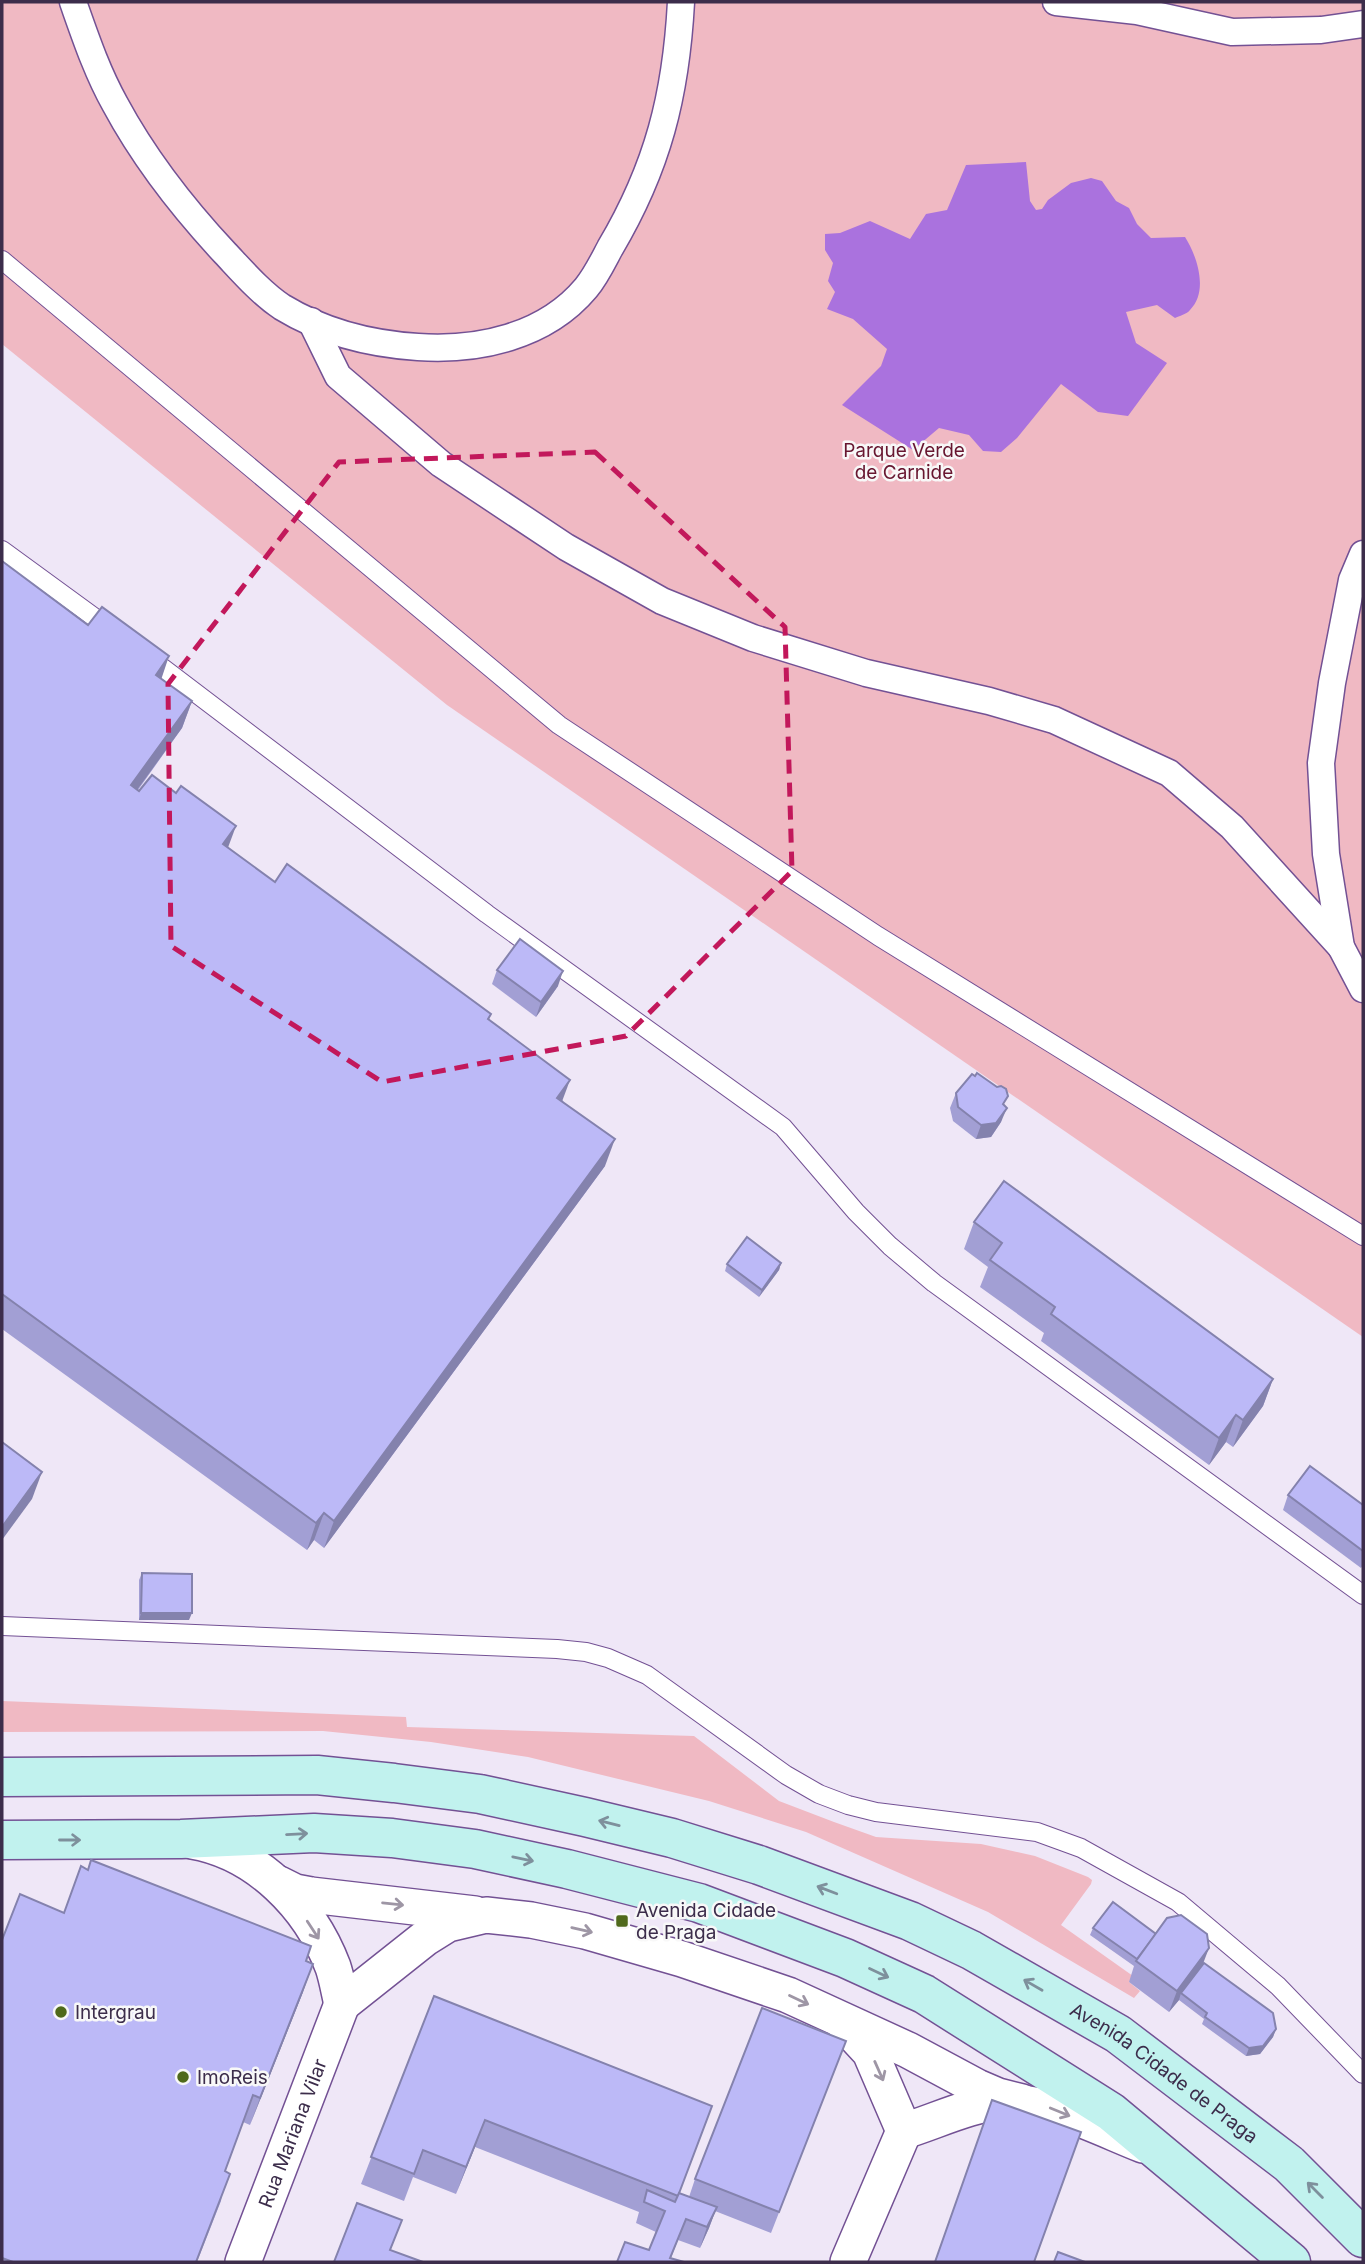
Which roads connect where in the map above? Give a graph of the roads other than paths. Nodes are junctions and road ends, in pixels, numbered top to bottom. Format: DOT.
graph roads {
  1 [pos="73,2"];
  2 [pos="681,2"];
  3 [pos="1056,2"];
  4 [pos="1363,24"];
  5 [pos="2,260"];
  6 [pos="312,321"];
  7 [pos="2,550"];
  8 [pos="1363,554"];
  9 [pos="1341,947"];
  10 [pos="1363,989"];
  11 [pos="1363,1236"];
  12 [pos="1363,1595"];
  13 [pos="2,1626"];
  14 [pos="2,1777"];
  15 [pos="181,1839"];
  16 [pos="2,1840"];
  17 [pos="279,1884"];
  18 [pos="486,1915"];
  19 [pos="342,2004"];
  20 [pos="837,2018"];
  21 [pos="1363,2074"];
  22 [pos="1022,2102"];
  23 [pos="904,2131"];
  24 [pos="1157,2150"];
  25 [pos="1363,2238"];
  26 [pos="243,2262"];
  27 [pos="848,2262"];
  28 [pos="1291,2262"];
  1 -- 6 [label="street"];
  2 -- 6 [label="street"];
  3 -- 4 [label="street"];
  5 -- 11 [label="lane"];
  6 -- 9 [label="street"];
  7 -- 12 [label="lane"];
  8 -- 9 [label="street"];
  9 -- 10 [label="street"];
  13 -- 21 [label="lane"];
  25 -- 14 [label="main road, Avenida Cidade de Praga, one-way"];
  16 -- 15 [label="main road, one-way"];
  15 -- 17 [label="street"];
  15 -- 24 [label="main road, one-way"];
  17 -- 18 [label="street, one-way"];
  17 -- 19 [label="street, one-way"];
  18 -- 19 [label="street"];
  18 -- 20 [label="street, one-way"];
  19 -- 26 [label="street, Rua Mariana Vilar"];
  20 -- 22 [label="street"];
  20 -- 23 [label="street, one-way"];
  22 -- 23 [label="street"];
  22 -- 24 [label="street, one-way"];
  23 -- 27 [label="street"];
  24 -- 28 [label="main road"];
}
